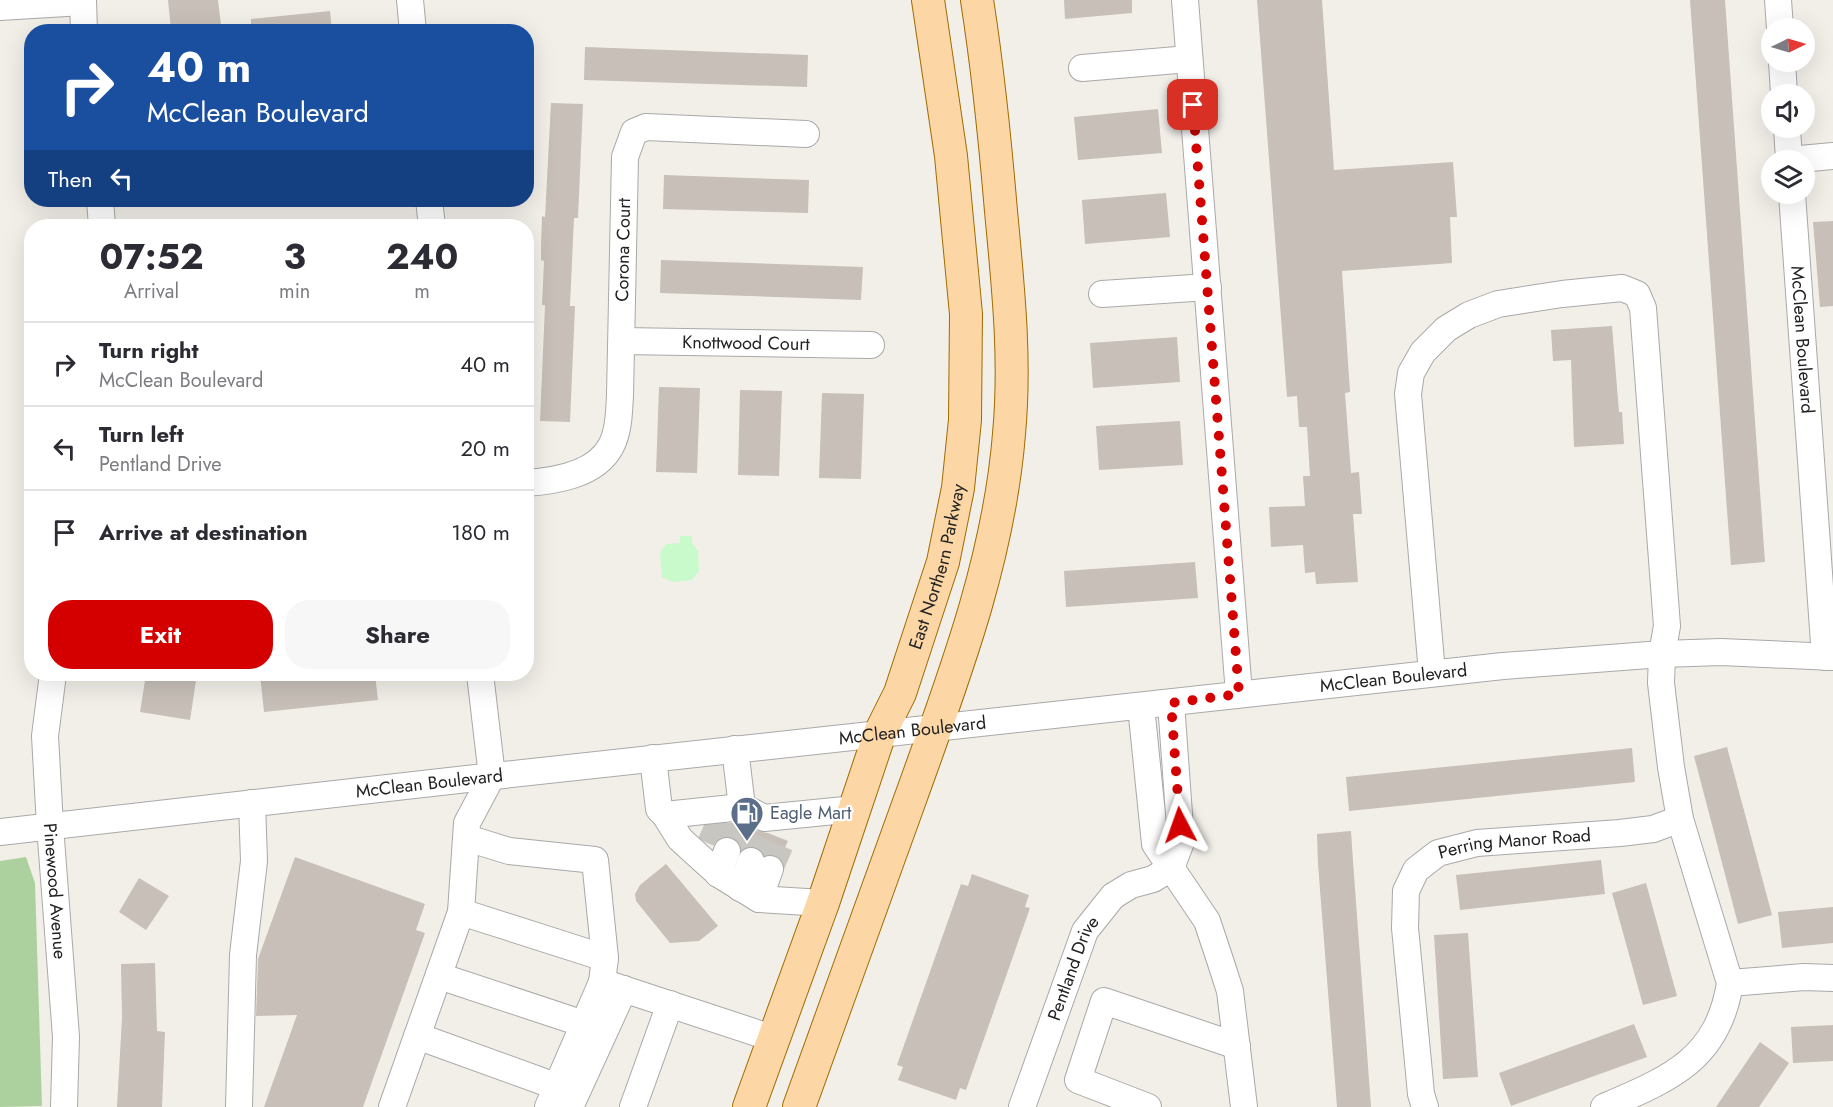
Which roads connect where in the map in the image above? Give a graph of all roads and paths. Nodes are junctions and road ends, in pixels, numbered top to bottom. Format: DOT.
graph roads {
  1 [pos="410,0"];
  2 [pos="928,0"];
  3 [pos="977,0"];
  4 [pos="1185,0"];
  5 [pos="1778,0"];
  6 [pos="83,1"];
  7 [pos="15,4"];
  8 [pos="1779,18"];
  9 [pos="84,24"];
  10 [pos="412,24"];
  11 [pos="1190,59"];
  12 [pos="1082,68"];
  13 [pos="806,134"];
  14 [pos="1833,156"];
  15 [pos="1815,158"];
  16 [pos="1792,204"];
  17 [pos="1208,287"];
  18 [pos="1102,294"];
  19 [pos="622,341"];
  20 [pos="871,345"];
  21 [pos="534,482"];
  22 [pos="1823,483"];
  23 [pos="1662,654"];
  24 [pos="1829,657"];
  25 [pos="1432,673"];
  26 [pos="52,681"];
  27 [pos="481,681"];
  28 [pos="1239,694"];
  29 [pos="1171,703"];
  30 [pos="1141,706"];
  31 [pos="936,727"];
  32 [pos="880,734"];
  33 [pos="735,749"];
  34 [pos="653,758"];
  35 [pos="492,776"];
  36 [pos="252,803"];
  37 [pos="855,809"];
  38 [pos="735,812"];
  39 [pos="665,815"];
  40 [pos="1680,819"];
  41 [pos="50,826"];
  42 [pos="0,832"];
  43 [pos="466,838"];
  44 [pos="761,865"];
  45 [pos="1171,868"];
  46 [pos="749,893"];
  47 [pos="823,903"];
  48 [pos="461,912"];
  49 [pos="439,976"];
  50 [pos="610,976"];
  51 [pos="1833,978"];
  52 [pos="1730,983"];
  53 [pos="670,1004"];
  54 [pos="584,1024"];
  55 [pos="417,1036"];
  56 [pos="775,1039"];
  57 [pos="1237,1047"];
  58 [pos="559,1100"];
  59 [pos="64,1107"];
  60 [pos="239,1107"];
  61 [pos="392,1107"];
  62 [pos="633,1107"];
  63 [pos="749,1107"];
  64 [pos="799,1107"];
  65 [pos="1022,1107"];
  66 [pos="1148,1107"];
  67 [pos="1244,1107"];
  68 [pos="1425,1107"];
  69 [pos="1604,1107"];
  1 -- 10 [label="street"];
  2 -- 32 [label="main road, East Northern Parkway"];
  3 -- 31 [label="main road"];
  4 -- 11 [label="street"];
  5 -- 8 [label="street"];
  6 -- 7 [label="street"];
  6 -- 9 [label="street"];
  11 -- 12 [label="street"];
  11 -- 17 [label="street"];
  13 -- 19 [label="street, Corona Court"];
  14 -- 15 [label="street"];
  16 -- 22 [label="street, McClean Boulevard"];
  17 -- 18 [label="street"];
  17 -- 28 [label="street"];
  19 -- 20 [label="street, Knottwood Court"];
  19 -- 21 [label="street, Corona Court"];
  22 -- 24 [label="street, McClean Boulevard"];
  23 -- 24 [label="street, McClean Boulevard"];
  23 -- 25 [label="street, McClean Boulevard"];
  23 -- 25 [label="street"];
  23 -- 40 [label="street"];
  25 -- 28 [label="street, McClean Boulevard"];
  26 -- 41 [label="street, Pinewood Avenue"];
  27 -- 35 [label="street"];
  28 -- 29 [label="street, McClean Boulevard"];
  29 -- 30 [label="street, McClean Boulevard"];
  29 -- 45 [label="street"];
  30 -- 31 [label="street, McClean Boulevard"];
  30 -- 45 [label="street"];
  31 -- 32 [label="street, McClean Boulevard"];
  31 -- 64 [label="main road"];
  32 -- 33 [label="street, McClean Boulevard"];
  32 -- 37 [label="main road, East Northern Parkway"];
  33 -- 34 [label="street, McClean Boulevard"];
  33 -- 38 [label="street"];
  34 -- 35 [label="street, McClean Boulevard"];
  34 -- 39 [label="street"];
  35 -- 36 [label="street, McClean Boulevard"];
  35 -- 43 [label="street"];
  36 -- 41 [label="street, McClean Boulevard"];
  36 -- 60 [label="street"];
  37 -- 38 [label="street"];
  37 -- 47 [label="main road, East Northern Parkway"];
  38 -- 39 [label="street"];
  39 -- 46 [label="street"];
  40 -- 52 [label="street"];
  40 -- 68 [label="street, Perring Manor Road"];
  41 -- 42 [label="street, McClean Boulevard"];
  41 -- 59 [label="street, Pinewood Avenue"];
  43 -- 48 [label="street"];
  43 -- 50 [label="street"];
  44 -- 46 [label="street"];
  45 -- 57 [label="street"];
  45 -- 65 [label="street, Pentland Drive"];
  46 -- 47 [label="street"];
  47 -- 56 [label="main road, East Northern Parkway"];
  48 -- 49 [label="street"];
  48 -- 50 [label="street"];
  49 -- 54 [label="street"];
  49 -- 55 [label="street"];
  50 -- 53 [label="street"];
  50 -- 54 [label="street"];
  50 -- 58 [label="street"];
  51 -- 52 [label="street"];
  52 -- 69 [label="street"];
  53 -- 56 [label="street"];
  53 -- 62 [label="street"];
  54 -- 58 [label="street"];
  55 -- 58 [label="street"];
  55 -- 61 [label="street"];
  56 -- 63 [label="main road, East Northern Parkway"];
  57 -- 66 [label="street"];
  57 -- 67 [label="street"];
}
